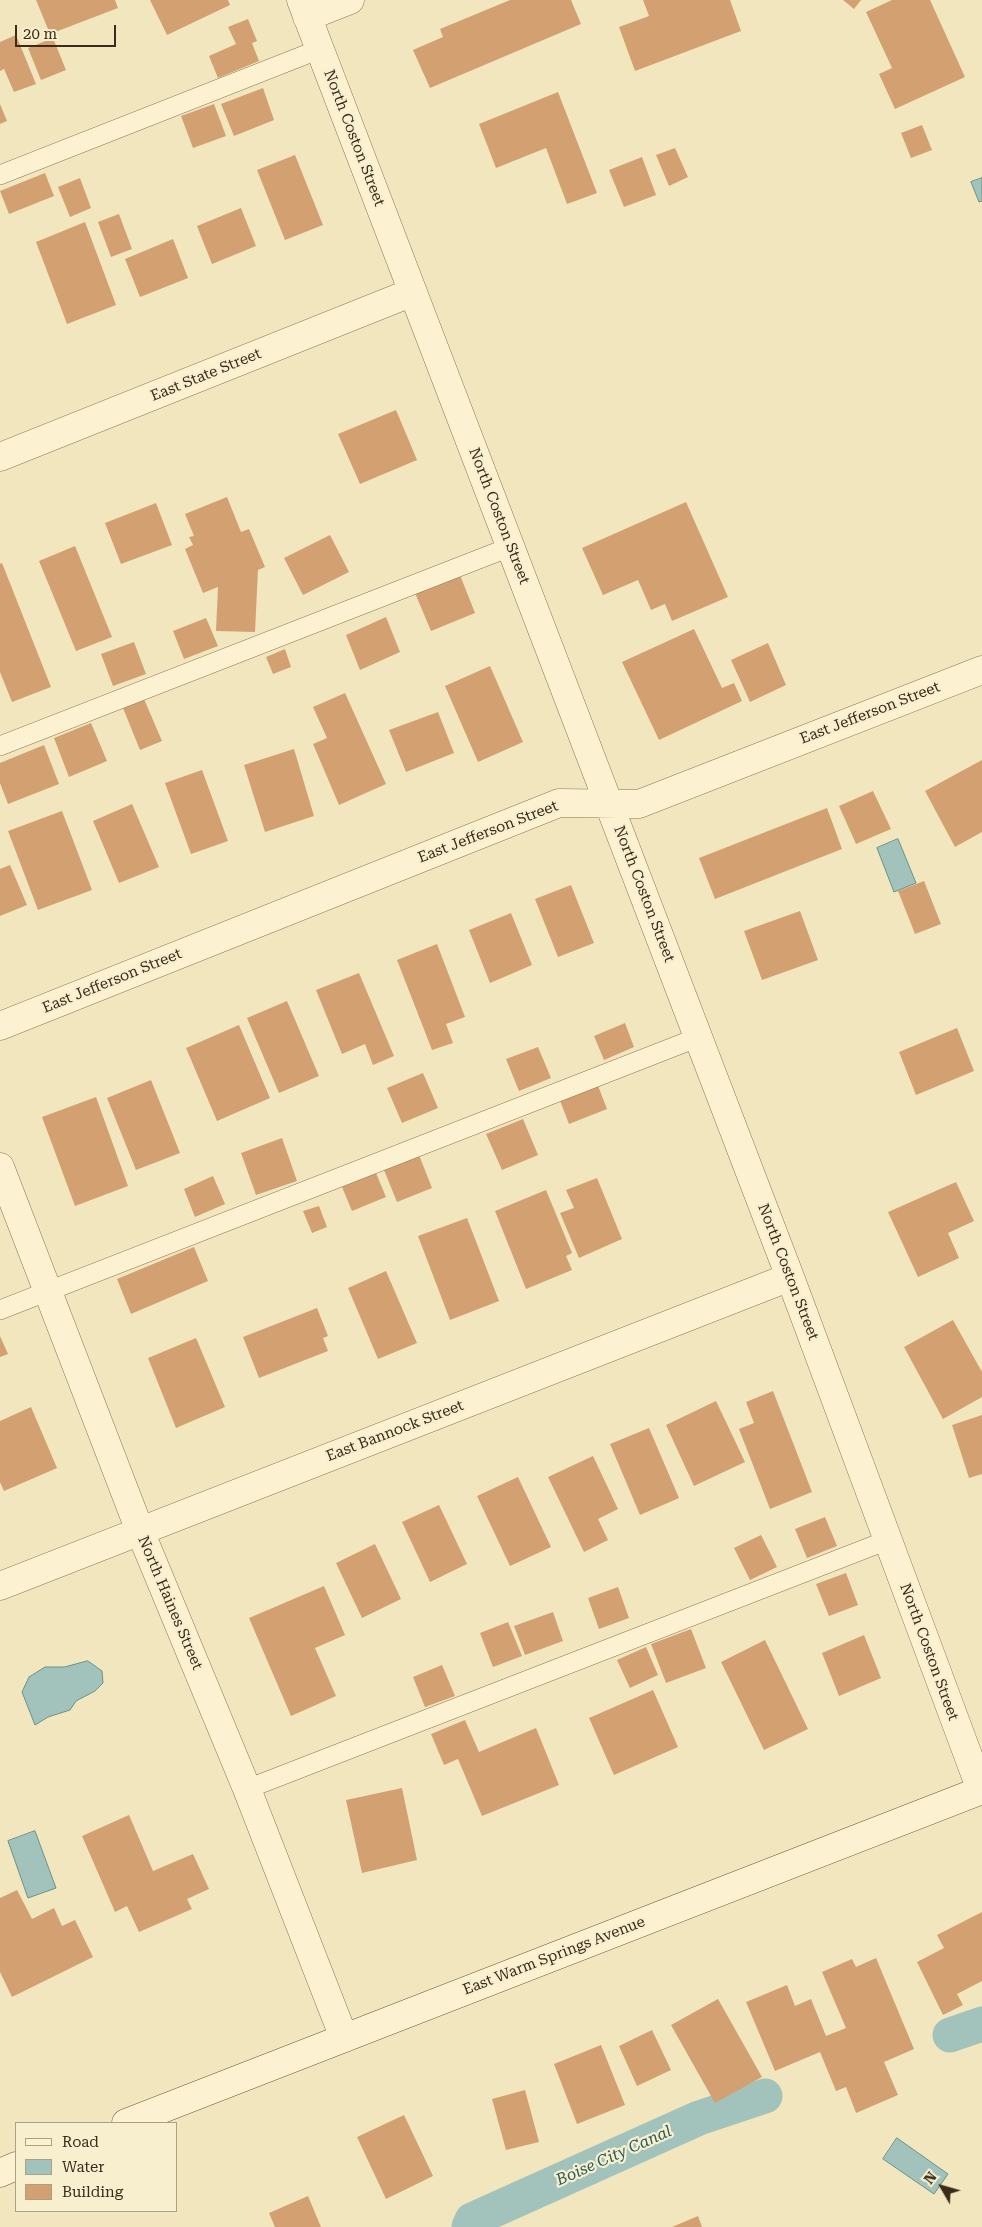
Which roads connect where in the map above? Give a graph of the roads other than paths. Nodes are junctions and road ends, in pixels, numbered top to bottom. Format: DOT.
graph roads {
  1 [pos="350,0"];
  2 [pos="304,8"];
  3 [pos="320,49"];
  4 [pos="0,175"];
  5 [pos="413,292"];
  6 [pos="0,457"];
  7 [pos="510,547"];
  8 [pos="982,670"];
  9 [pos="0,746"];
  10 [pos="608,802"];
  11 [pos="0,1026"];
  12 [pos="698,1037"];
  13 [pos="0,1167"];
  14 [pos="790,1277"];
  15 [pos="48,1292"];
  16 [pos="0,1310"];
  17 [pos="140,1531"];
  18 [pos="888,1540"];
  19 [pos="0,1586"];
  20 [pos="247,1789"];
  21 [pos="981,1790"];
  22 [pos="344,2038"];
  23 [pos="129,2122"];
  24 [pos="15,2166"];
  25 [pos="0,2173"];
  1 -- 2 [label="street"];
  2 -- 3 [label="street, North Coston Street"];
  3 -- 4 [label="lane"];
  3 -- 5 [label="street, North Coston Street"];
  5 -- 6 [label="street, East State Street"];
  5 -- 7 [label="street, North Coston Street"];
  7 -- 9 [label="lane"];
  7 -- 10 [label="street, North Coston Street"];
  8 -- 10 [label="street, East Jefferson Street"];
  10 -- 11 [label="street, East Jefferson Street"];
  10 -- 12 [label="street, North Coston Street"];
  12 -- 14 [label="street, North Coston Street"];
  12 -- 15 [label="lane"];
  13 -- 15 [label="street, North Haines Street"];
  14 -- 17 [label="street, East Bannock Street"];
  14 -- 18 [label="street, North Coston Street"];
  15 -- 16 [label="lane"];
  15 -- 17 [label="street, North Haines Street"];
  17 -- 19 [label="street, East Bannock Street"];
  17 -- 20 [label="street, North Haines Street"];
  18 -- 20 [label="lane"];
  18 -- 21 [label="street, North Coston Street"];
  20 -- 22 [label="street, North Haines Street"];
  21 -- 22 [label="street, East Warm Springs Avenue"];
  22 -- 23 [label="street, East Warm Springs Avenue"];
  24 -- 25 [label="street"];
}
